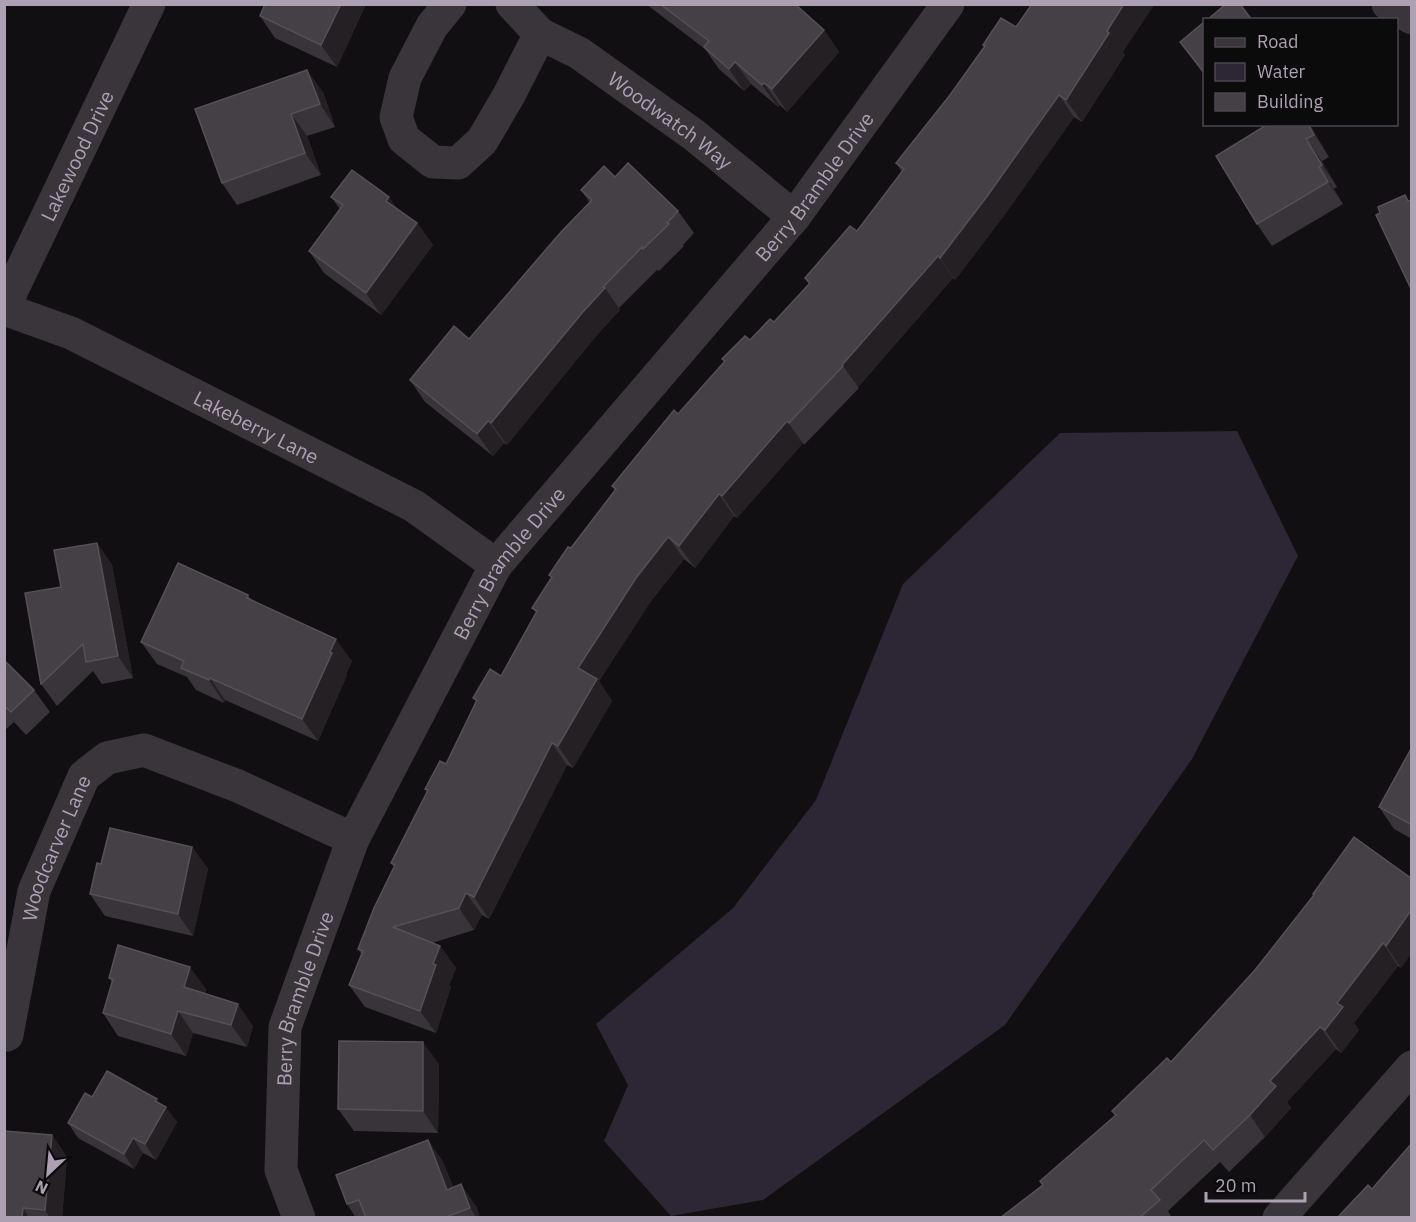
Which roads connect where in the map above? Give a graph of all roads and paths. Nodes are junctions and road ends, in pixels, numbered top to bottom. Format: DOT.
graph roads {
  1 [pos="149,4"];
  2 [pos="450,4"];
  3 [pos="512,4"];
  4 [pos="948,4"];
  5 [pos="1388,4"];
  6 [pos="1412,18"];
  7 [pos="540,34"];
  8 [pos="794,217"];
  9 [pos="4,308"];
  10 [pos="496,565"];
  11 [pos="353,839"];
  12 [pos="7,1035"];
  13 [pos="1412,1067"];
  14 [pos="299,1218"];
  15 [pos="1279,1218"];
  1 -- 9 [label="street, Lakewood Drive"];
  2 -- 7 [label="street"];
  3 -- 7 [label="street, Woodwatch Way"];
  4 -- 8 [label="street, Berry Bramble Drive"];
  5 -- 6 [label="street"];
  7 -- 8 [label="street, Woodwatch Way"];
  8 -- 10 [label="street, Berry Bramble Drive"];
  9 -- 10 [label="street, Lakeberry Lane"];
  10 -- 11 [label="street, Berry Bramble Drive"];
  11 -- 12 [label="street, Woodcarver Lane"];
  11 -- 14 [label="street, Berry Bramble Drive"];
  13 -- 15 [label="street"];
}
